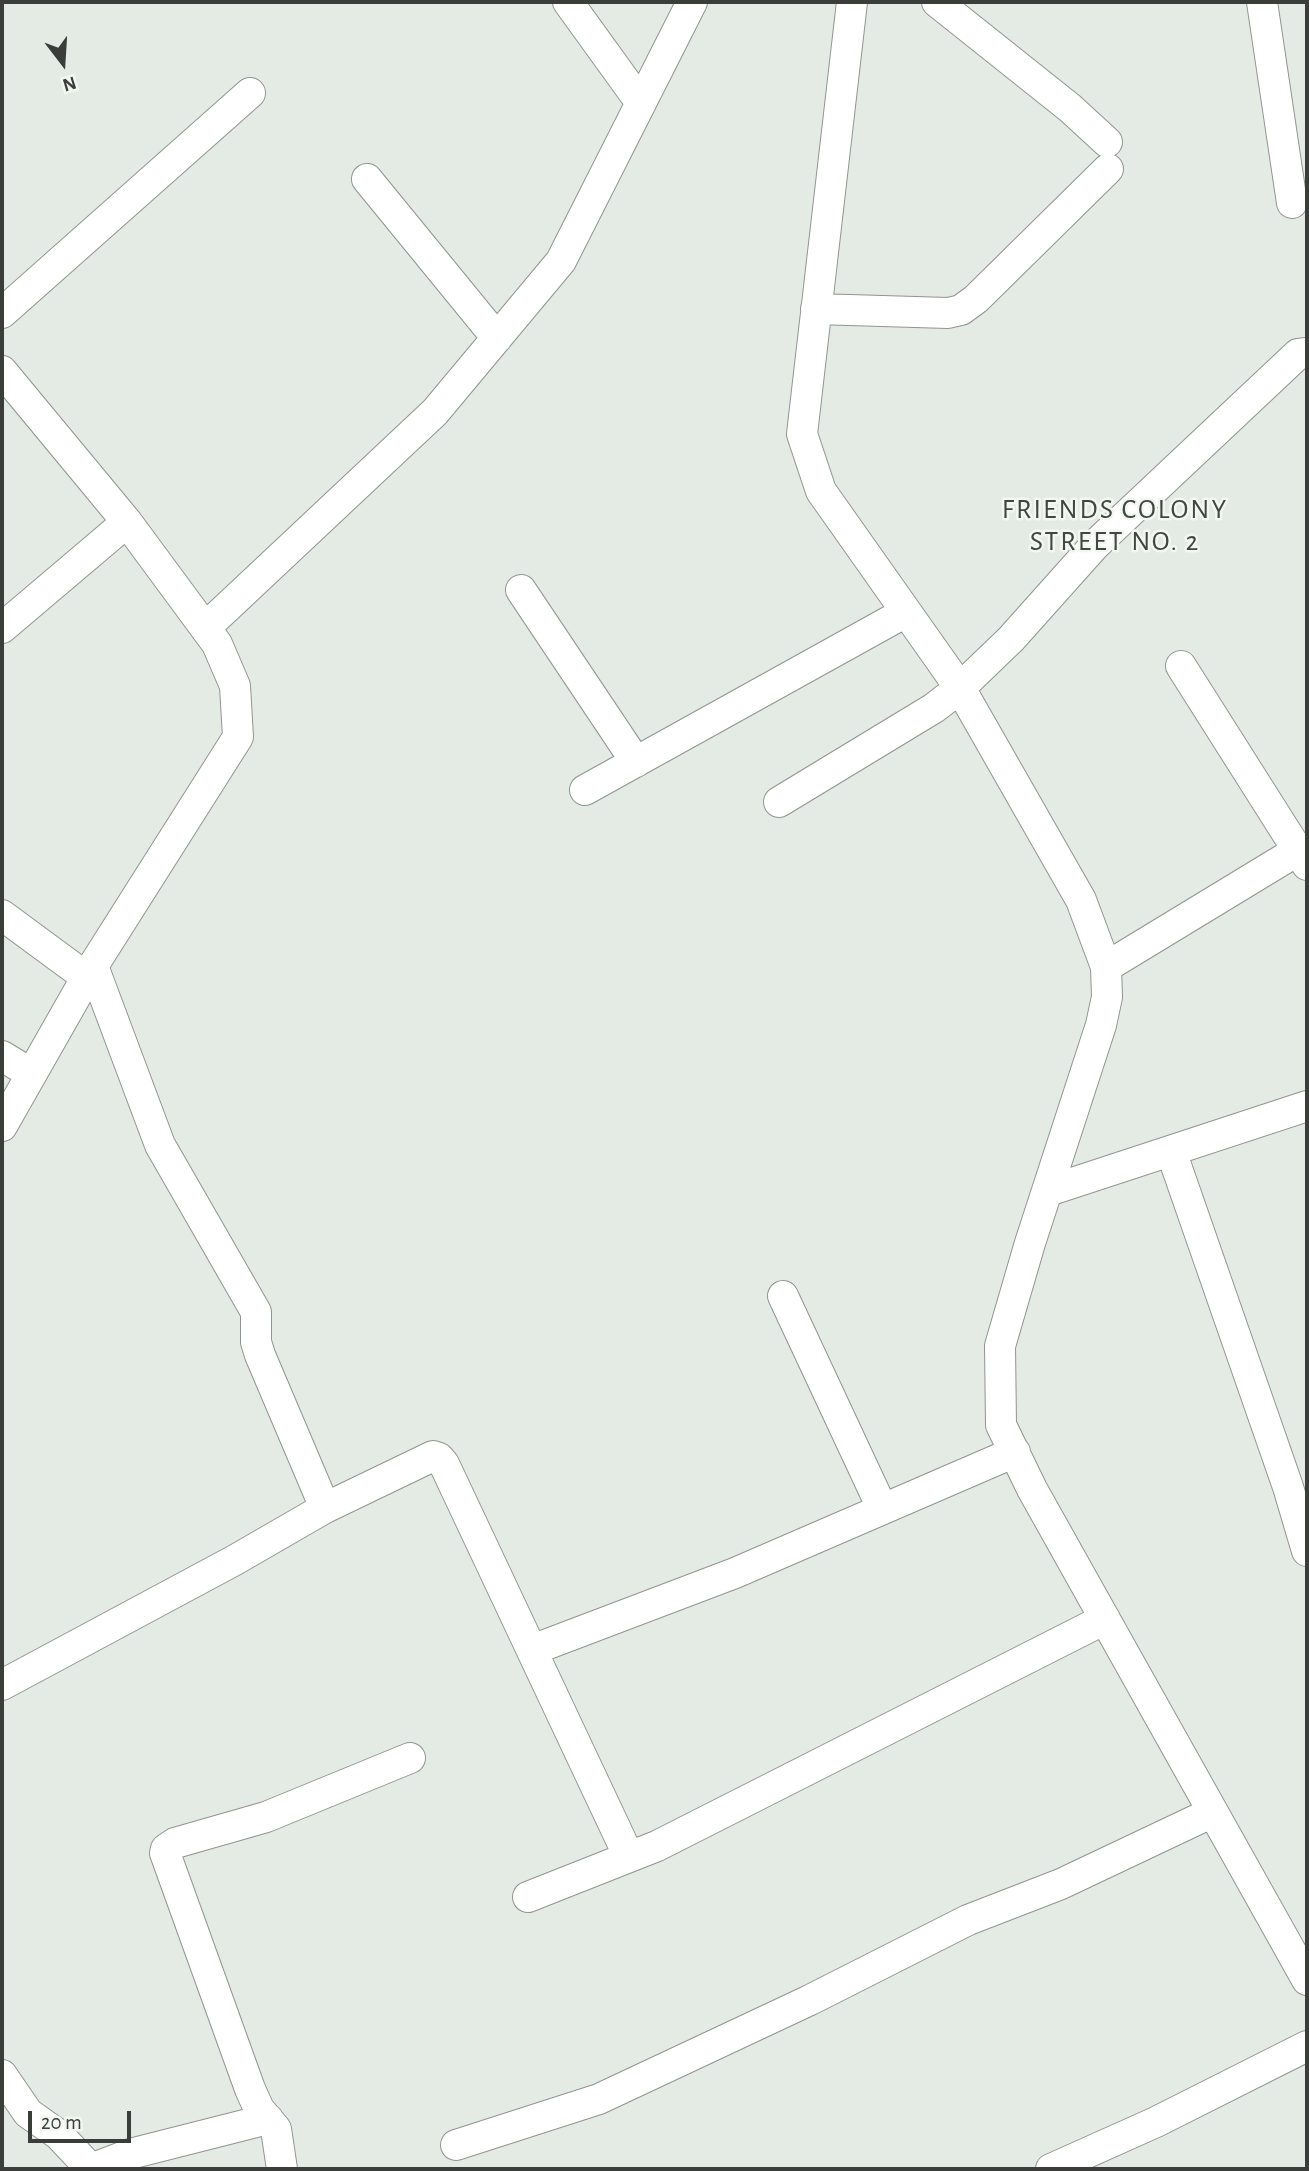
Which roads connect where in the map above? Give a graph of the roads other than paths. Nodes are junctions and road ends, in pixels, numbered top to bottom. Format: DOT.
graph roads {
  1 [pos="568,2"];
  2 [pos="692,2"];
  3 [pos="852,2"];
  4 [pos="937,2"];
  5 [pos="1262,2"];
  6 [pos="250,93"];
  7 [pos="641,103"];
  8 [pos="367,179"];
  9 [pos="1292,203"];
  10 [pos="816,309"];
  11 [pos="2,313"];
  12 [pos="497,338"];
  13 [pos="1307,353"];
  14 [pos="2,371"];
  15 [pos="127,522"];
  16 [pos="521,590"];
  17 [pos="906,612"];
  18 [pos="2,628"];
  19 [pos="205,628"];
  20 [pos="1181,666"];
  21 [pos="960,688"];
  22 [pos="636,762"];
  23 [pos="585,790"];
  24 [pos="779,802"];
  25 [pos="1302,858"];
  26 [pos="2,915"];
  27 [pos="1106,967"];
  28 [pos="89,972"];
  29 [pos="2,1056"];
  30 [pos="30,1073"];
  31 [pos="1307,1106"];
  32 [pos="2,1126"];
  33 [pos="1171,1151"];
  34 [pos="1048,1191"];
  35 [pos="783,1296"];
  36 [pos="1014,1452"];
  37 [pos="324,1508"];
  38 [pos="882,1508"];
  39 [pos="1307,1551"];
  40 [pos="1105,1619"];
  41 [pos="532,1650"];
  42 [pos="2,1685"];
  43 [pos="410,1758"];
  44 [pos="1213,1812"];
  45 [pos="629,1857"];
  46 [pos="528,1897"];
  47 [pos="1299,1945"];
  48 [pos="1307,1980"];
  49 [pos="1307,2046"];
  50 [pos="2,2075"];
  51 [pos="268,2119"];
  52 [pos="456,2145"];
  53 [pos="91,2169"];
  54 [pos="282,2169"];
  55 [pos="1051,2169"];
  1 -- 7 [label="street"];
  2 -- 7 [label="street"];
  3 -- 10 [label="street"];
  4 -- 10 [label="street"];
  5 -- 9 [label="street"];
  6 -- 11 [label="street"];
  7 -- 12 [label="street"];
  8 -- 12 [label="street"];
  10 -- 17 [label="street"];
  12 -- 19 [label="street"];
  13 -- 21 [label="street"];
  14 -- 15 [label="street"];
  15 -- 18 [label="street"];
  15 -- 19 [label="street"];
  16 -- 22 [label="street"];
  17 -- 21 [label="street"];
  17 -- 22 [label="street"];
  19 -- 28 [label="street"];
  20 -- 25 [label="street"];
  21 -- 24 [label="street"];
  21 -- 27 [label="street"];
  22 -- 23 [label="street"];
  25 -- 27 [label="street"];
  26 -- 28 [label="street"];
  27 -- 34 [label="street"];
  28 -- 30 [label="street"];
  28 -- 37 [label="street"];
  29 -- 30 [label="street"];
  30 -- 32 [label="street"];
  31 -- 33 [label="street"];
  33 -- 34 [label="street"];
  33 -- 39 [label="street"];
  34 -- 36 [label="street"];
  35 -- 38 [label="street"];
  36 -- 38 [label="street"];
  36 -- 40 [label="street"];
  37 -- 41 [label="street"];
  37 -- 42 [label="street"];
  38 -- 41 [label="street"];
  40 -- 44 [label="street"];
  40 -- 45 [label="street"];
  41 -- 45 [label="street"];
  43 -- 51 [label="street"];
  44 -- 47 [label="street"];
  44 -- 52 [label="street"];
  45 -- 46 [label="street"];
  47 -- 48 [label="street"];
  49 -- 55 [label="street"];
  50 -- 53 [label="street"];
  51 -- 53 [label="street"];
  51 -- 54 [label="street"];
}
